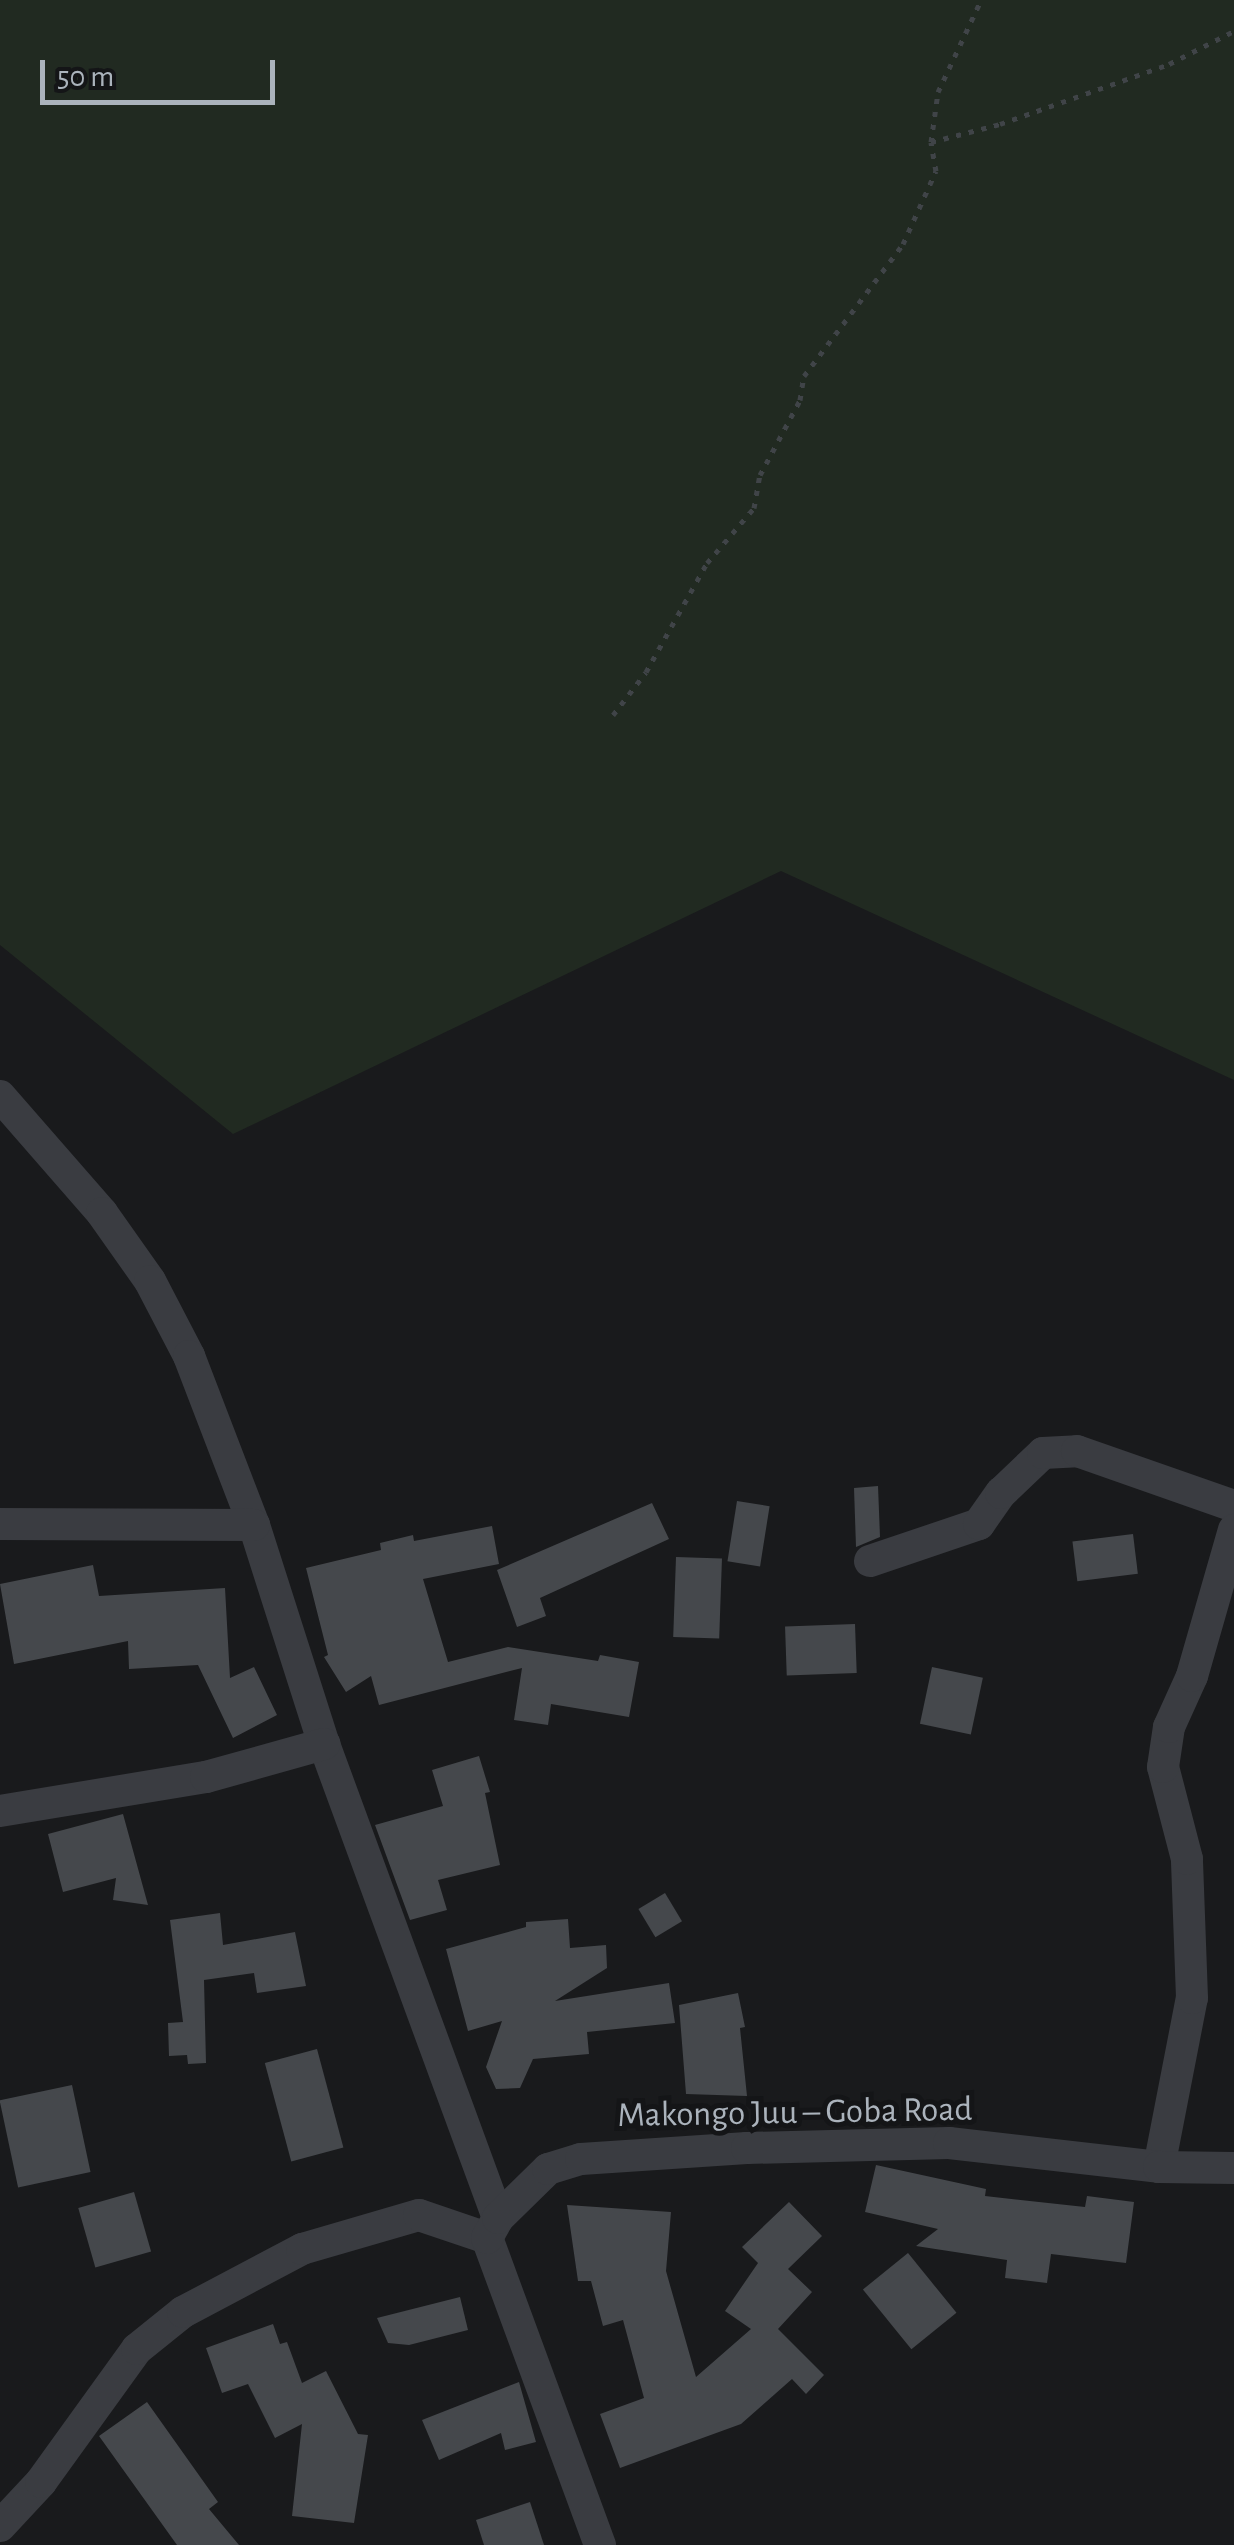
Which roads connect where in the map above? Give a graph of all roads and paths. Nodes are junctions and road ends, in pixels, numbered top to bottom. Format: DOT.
graph roads {
  1 [pos="981,0"];
  2 [pos="1234,31"];
  3 [pos="931,142"];
  4 [pos="613,715"];
  5 [pos="0,1096"];
  6 [pos="1234,1506"];
  7 [pos="0,1524"];
  8 [pos="254,1525"];
  9 [pos="1234,1530"];
  10 [pos="870,1561"];
  11 [pos="324,1744"];
  12 [pos="0,1811"];
  13 [pos="1159,2167"];
  14 [pos="1234,2168"];
  15 [pos="492,2228"];
  16 [pos="0,2526"];
  17 [pos="600,2545"];
  1 -- 3 [label="path"];
  2 -- 3 [label="path"];
  3 -- 4 [label="path"];
  5 -- 8 [label="street"];
  6 -- 10 [label="street"];
  7 -- 8 [label="street"];
  8 -- 11 [label="street"];
  9 -- 13 [label="street"];
  11 -- 12 [label="street"];
  11 -- 15 [label="street"];
  13 -- 14 [label="street, Makongo Juu – Goba Road"];
  13 -- 15 [label="street, Makongo Juu – Goba Road"];
  15 -- 16 [label="street"];
  15 -- 17 [label="street"];
}
